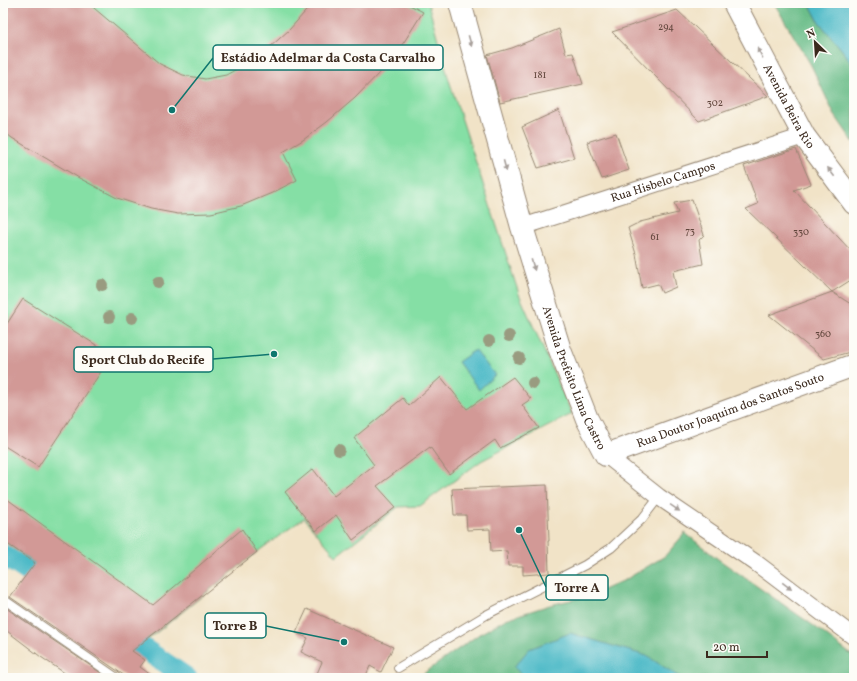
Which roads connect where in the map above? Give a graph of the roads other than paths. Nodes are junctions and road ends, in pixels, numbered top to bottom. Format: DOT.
graph roads {
  1 [pos="460,3"];
  2 [pos="734,3"];
  3 [pos="804,136"];
  4 [pos="854,203"];
  5 [pos="522,227"];
  6 [pos="854,365"];
  7 [pos="606,455"];
  8 [pos="659,497"];
  9 [pos="3,599"];
  10 [pos="854,637"];
  11 [pos="398,668"];
  12 [pos="117,678"];
  1 -- 5 [label="street, Avenida Prefeito Lima Castro, one-way"];
  3 -- 2 [label="street, Avenida Beira Rio, one-way"];
  4 -- 3 [label="street, Avenida Beira Rio, one-way"];
  3 -- 5 [label="street, Rua Hisbelo Campos"];
  5 -- 7 [label="street, Avenida Prefeito Lima Castro, one-way"];
  6 -- 7 [label="street, Rua Doutor Joaquim dos Santos Souto"];
  7 -- 8 [label="street, Avenida Prefeito Lima Castro"];
  8 -- 10 [label="street, Avenida Prefeito Lima Castro, one-way"];
  8 -- 11 [label="lane"];
  9 -- 12 [label="lane"];
}
